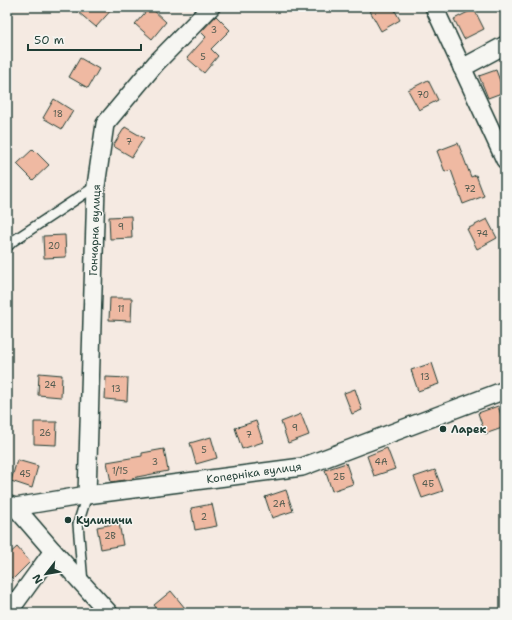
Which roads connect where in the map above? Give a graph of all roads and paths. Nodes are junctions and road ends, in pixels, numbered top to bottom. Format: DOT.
graph roads {
  1 [pos="211,7"];
  2 [pos="434,7"];
  3 [pos="505,45"];
  4 [pos="462,68"];
  5 [pos="505,160"];
  6 [pos="96,186"];
  7 [pos="7,247"];
  8 [pos="505,390"];
  9 [pos="87,495"];
  10 [pos="11,506"];
  11 [pos="52,551"];
  12 [pos="83,584"];
  13 [pos="8,613"];
  14 [pos="109,613"];
  1 -- 6 [label="street, Гончарна вулиця"];
  2 -- 4 [label="street"];
  3 -- 4 [label="street"];
  4 -- 5 [label="street"];
  6 -- 7 [label="lane"];
  6 -- 9 [label="street, Гончарна вулиця"];
  8 -- 9 [label="street, Коперніка вулиця"];
  9 -- 10 [label="street, Коперніка вулиця"];
  9 -- 12 [label="lane"];
  10 -- 11 [label="street"];
  11 -- 12 [label="street"];
  11 -- 13 [label="street"];
  12 -- 14 [label="street"];
}
